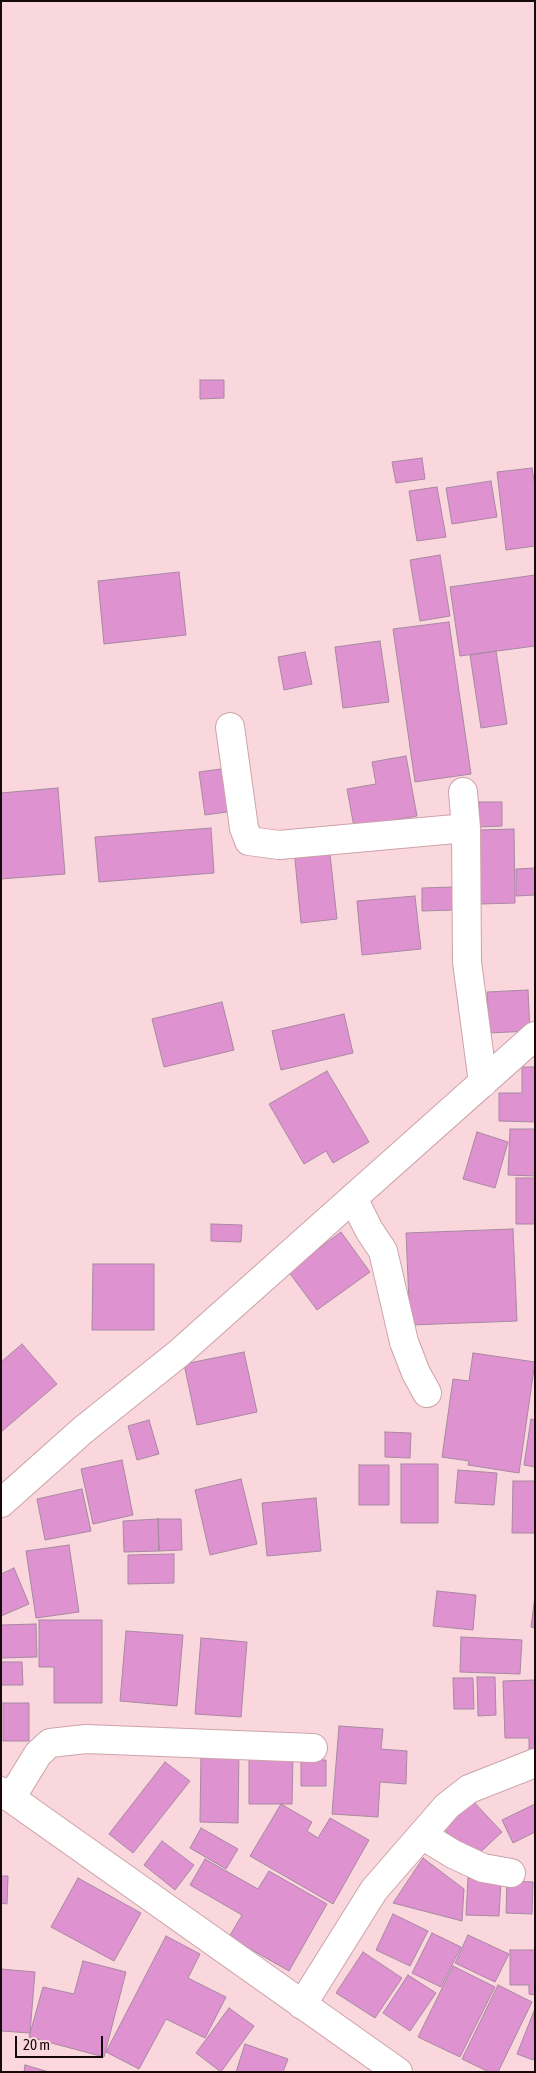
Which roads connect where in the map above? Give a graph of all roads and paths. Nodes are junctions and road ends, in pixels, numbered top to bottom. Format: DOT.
graph roads {
  1 [pos="230,727"];
  2 [pos="463,792"];
  3 [pos="466,828"];
  4 [pos="535,1036"];
  5 [pos="483,1083"];
  6 [pos="353,1198"];
  7 [pos="427,1393"];
  8 [pos="1,1503"];
  9 [pos="313,1748"];
  10 [pos="535,1763"];
  11 [pos="6,1794"];
  12 [pos="422,1835"];
  13 [pos="511,1873"];
  14 [pos="302,2005"];
  15 [pos="398,2072"];
  1 -- 3 [label="street"];
  2 -- 3 [label="street"];
  3 -- 5 [label="street"];
  4 -- 5 [label="street"];
  5 -- 6 [label="street"];
  6 -- 7 [label="street"];
  6 -- 8 [label="street"];
  9 -- 11 [label="street"];
  10 -- 12 [label="street"];
  11 -- 14 [label="street"];
  12 -- 13 [label="street"];
  12 -- 14 [label="street"];
  14 -- 15 [label="street"];
}
